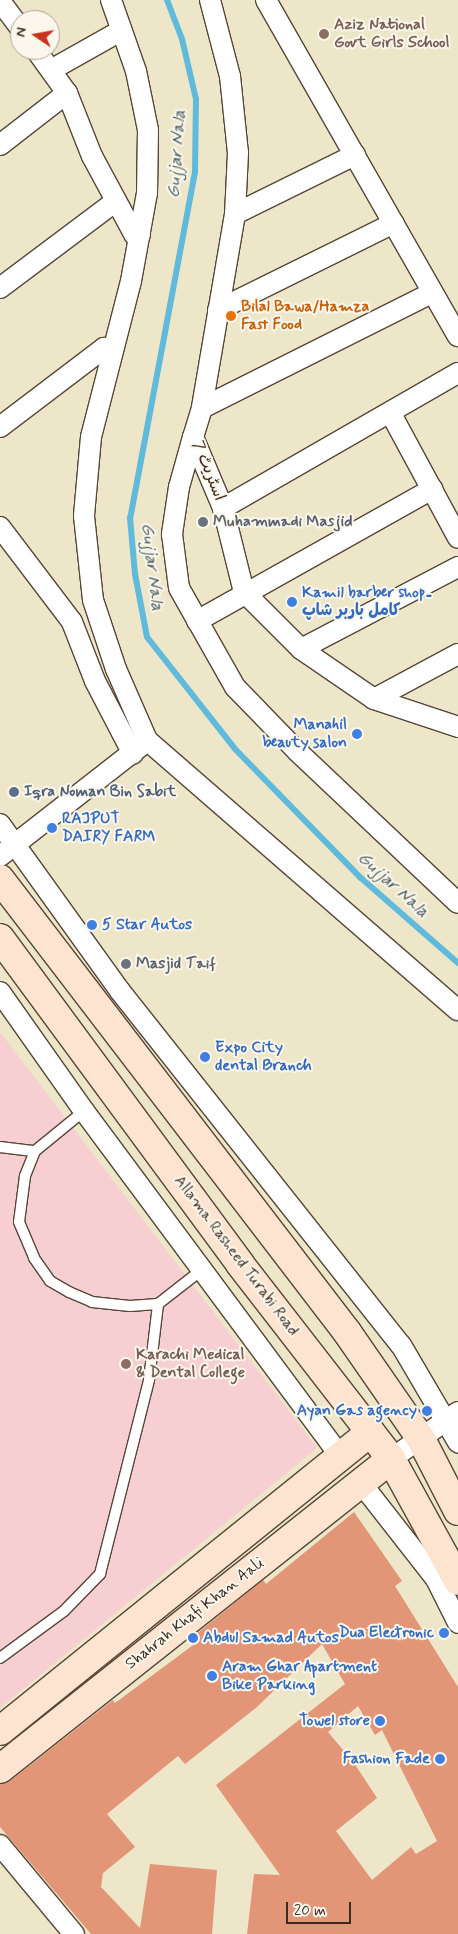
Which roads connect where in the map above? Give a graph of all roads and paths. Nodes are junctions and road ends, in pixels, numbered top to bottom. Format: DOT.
graph roads {
  1 [pos="111,0"];
  2 [pos="210,0"];
  3 [pos="266,0"];
  4 [pos="0,1"];
  5 [pos="10,14"];
  6 [pos="122,30"];
  7 [pos="44,60"];
  8 [pos="51,70"];
  9 [pos="67,93"];
  10 [pos="0,144"];
  11 [pos="355,155"];
  12 [pos="116,201"];
  13 [pos="235,214"];
  14 [pos="394,223"];
  15 [pos="140,234"];
  16 [pos="0,288"];
  17 [pos="432,293"];
  18 [pos="218,310"];
  19 [pos="458,336"];
  20 [pos="112,351"];
  21 [pos="458,373"];
  22 [pos="202,408"];
  23 [pos="390,412"];
  24 [pos="0,427"];
  25 [pos="193,437"];
  26 [pos="432,489"];
  27 [pos="223,508"];
  28 [pos="0,527"];
  29 [pos="458,538"];
  30 [pos="458,567"];
  31 [pos="244,592"];
  32 [pos="197,621"];
  33 [pos="300,649"];
  34 [pos="458,654"];
  35 [pos="116,669"];
  36 [pos="95,681"];
  37 [pos="374,699"];
  38 [pos="458,727"];
  39 [pos="140,747"];
  40 [pos="0,824"];
  41 [pos="8,850"];
  42 [pos="0,879"];
  43 [pos="458,903"];
  44 [pos="0,938"];
  45 [pos="0,992"];
  46 [pos="458,1010"];
  47 [pos="84,1111"];
  48 [pos="0,1148"];
  49 [pos="35,1151"];
  50 [pos="204,1268"];
  51 [pos="158,1304"];
  52 [pos="452,1418"];
  53 [pos="370,1432"];
  54 [pos="420,1439"];
  55 [pos="458,1442"];
  56 [pos="340,1456"];
  57 [pos="390,1459"];
  58 [pos="360,1483"];
  59 [pos="458,1510"];
  60 [pos="458,1581"];
  61 [pos="458,1623"];
  62 [pos="0,1658"];
  63 [pos="0,1731"];
  64 [pos="0,1768"];
  65 [pos="0,1845"];
  66 [pos="74,1934"];
  1 -- 6 [label="street"];
  2 -- 13 [label="street, اسٹریٹ 7"];
  3 -- 11 [label="street"];
  4 -- 5 [label="street"];
  6 -- 8 [label="street"];
  6 -- 15 [label="street"];
  7 -- 8 [label="street"];
  8 -- 9 [label="street"];
  9 -- 10 [label="street"];
  9 -- 12 [label="street"];
  11 -- 13 [label="street"];
  11 -- 14 [label="street"];
  12 -- 15 [label="street"];
  12 -- 16 [label="street"];
  13 -- 18 [label="street, اسٹریٹ 7"];
  14 -- 17 [label="street"];
  14 -- 18 [label="street"];
  15 -- 20 [label="street"];
  17 -- 19 [label="street"];
  17 -- 22 [label="street"];
  18 -- 22 [label="street, اسٹریٹ 7"];
  20 -- 24 [label="street"];
  20 -- 35 [label="street"];
  21 -- 23 [label="street"];
  22 -- 25 [label="street, اسٹریٹ 7"];
  23 -- 26 [label="street"];
  23 -- 27 [label="street"];
  25 -- 27 [label="street, اسٹریٹ 7"];
  25 -- 32 [label="street"];
  26 -- 29 [label="street"];
  26 -- 31 [label="street"];
  27 -- 31 [label="street, اسٹریٹ 7"];
  28 -- 36 [label="street"];
  30 -- 33 [label="street"];
  31 -- 32 [label="street"];
  31 -- 33 [label="street"];
  32 -- 43 [label="street"];
  33 -- 37 [label="street"];
  34 -- 37 [label="street"];
  35 -- 36 [label="street"];
  35 -- 39 [label="street"];
  36 -- 39 [label="street"];
  37 -- 38 [label="street"];
  39 -- 41 [label="street"];
  39 -- 46 [label="street"];
  40 -- 41 [label="street"];
  41 -- 52 [label="street"];
  42 -- 54 [label="main road"];
  44 -- 53 [label="main road, Allama Rasheed Turabi Road"];
  45 -- 47 [label="street"];
  47 -- 49 [label="lane"];
  47 -- 50 [label="street"];
  48 -- 49 [label="lane"];
  49 -- 51 [label="lane"];
  50 -- 51 [label="lane"];
  50 -- 56 [label="street"];
  51 -- 62 [label="lane"];
  52 -- 54 [label="street"];
  52 -- 55 [label="street"];
  53 -- 56 [label="main road, Shahrah Khafi Khan Aali"];
  53 -- 57 [label="main road, Allama Rasheed Turabi Road"];
  54 -- 57 [label="street"];
  54 -- 59 [label="main road"];
  56 -- 63 [label="main road, Shahrah Khafi Khan Aali"];
  57 -- 58 [label="main road, Shahrah Khafi Khan Aali"];
  57 -- 60 [label="main road, Allama Rasheed Turabi Road"];
  58 -- 61 [label="street"];
  58 -- 64 [label="main road, Shahrah Khafi Khan Aali"];
  65 -- 66 [label="street"];
}
